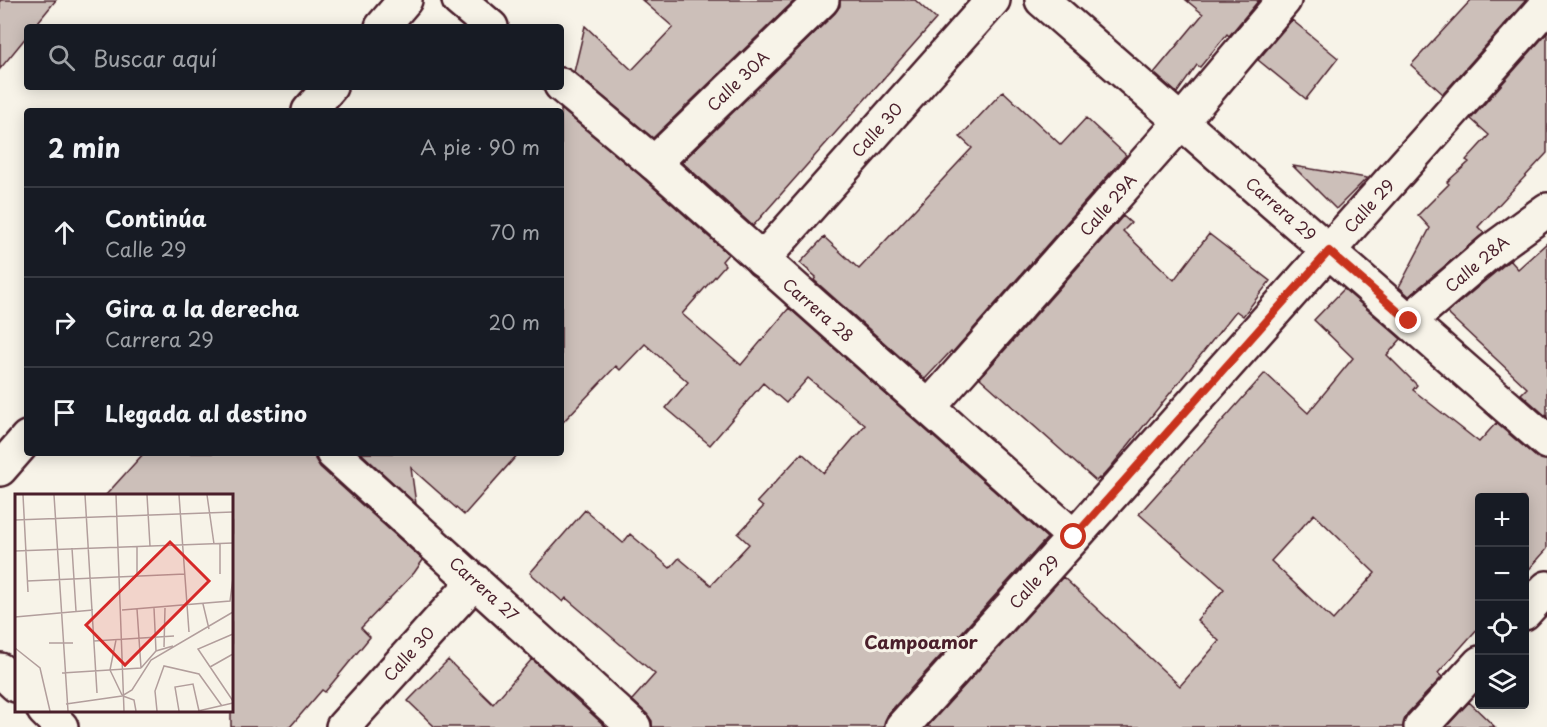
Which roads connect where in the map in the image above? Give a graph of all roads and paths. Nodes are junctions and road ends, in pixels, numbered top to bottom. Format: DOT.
graph roads {
  1 [pos="405,0"];
  2 [pos="459,0"];
  3 [pos="822,0"];
  4 [pos="993,0"];
  5 [pos="1042,0"];
  6 [pos="1284,0"];
  7 [pos="1547,5"];
  8 [pos="385,24"];
  9 [pos="487,24"];
  10 [pos="564,88"];
  11 [pos="327,90"];
  12 [pos="312,108"];
  13 [pos="1181,122"];
  14 [pos="654,163"];
  15 [pos="1547,210"];
  16 [pos="1329,251"];
  17 [pos="762,260"];
  18 [pos="1409,321"];
  19 [pos="929,407"];
  20 [pos="24,441"];
  21 [pos="1547,442"];
  22 [pos="336,456"];
  23 [pos="0,469"];
  24 [pos="1074,537"];
  25 [pos="475,581"];
  26 [pos="1547,588"];
  27 [pos="1529,608"];
  28 [pos="1475,667"];
  29 [pos="0,670"];
  30 [pos="15,684"];
  31 [pos="45,712"];
  32 [pos="619,722"];
  33 [pos="61,727"];
  34 [pos="343,727"];
  35 [pos="902,727"];
  36 [pos="1421,727"];
  1 -- 8 [label="street"];
  2 -- 9 [label="street"];
  3 -- 14 [label="street, Calle 30A"];
  4 -- 17 [label="street, Calle 30"];
  5 -- 13 [label="street, Carrera 29"];
  6 -- 13 [label="street, Calle 29A"];
  7 -- 16 [label="street, Calle 29"];
  10 -- 14 [label="street, Carrera 28"];
  11 -- 12 [label="street"];
  13 -- 16 [label="street, Carrera 29"];
  13 -- 19 [label="street, Calle 29A"];
  14 -- 17 [label="street, Carrera 28"];
  15 -- 18 [label="street, Calle 28A"];
  16 -- 18 [label="street, Carrera 29"];
  16 -- 24 [label="street, Calle 29"];
  17 -- 19 [label="street, Carrera 28"];
  18 -- 21 [label="street, Carrera 29"];
  19 -- 24 [label="street, Carrera 28"];
  20 -- 23 [label="street"];
  22 -- 25 [label="street, Carrera 27"];
  24 -- 35 [label="street, Calle 29"];
  25 -- 32 [label="street, Carrera 27"];
  25 -- 34 [label="street, Calle 30"];
  26 -- 27 [label="street"];
  28 -- 36 [label="street"];
  29 -- 30 [label="street"];
  31 -- 33 [label="street"];
}
